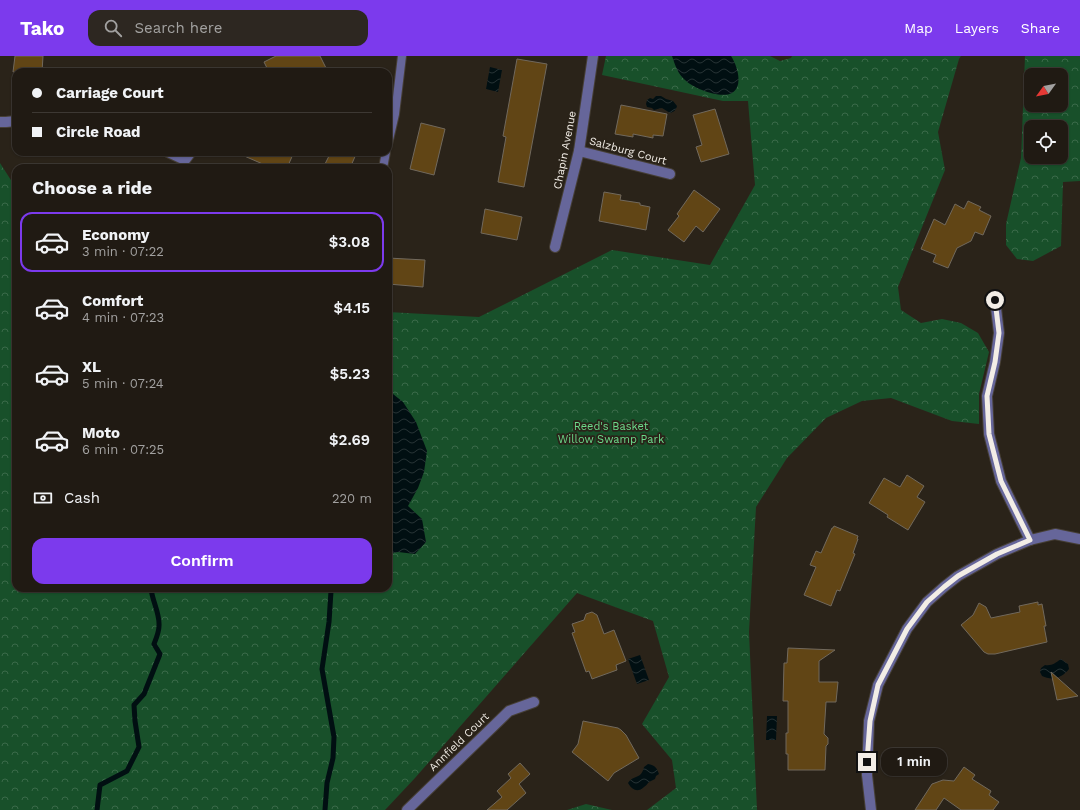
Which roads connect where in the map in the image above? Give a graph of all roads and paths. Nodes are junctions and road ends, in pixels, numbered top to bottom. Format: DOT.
graph roads {
  1 [pos="402,56"];
  2 [pos="593,56"];
  3 [pos="392,109"];
  4 [pos="12,121"];
  5 [pos="0,122"];
  6 [pos="579,151"];
  7 [pos="176,156"];
  8 [pos="188,156"];
  9 [pos="670,174"];
  10 [pos="555,247"];
  11 [pos="995,300"];
  12 [pos="1080,539"];
  13 [pos="1030,540"];
  14 [pos="534,702"];
  15 [pos="406,810"];
  16 [pos="871,810"];
  1 -- 3 [label="lane"];
  2 -- 6 [label="street, Chapin Avenue"];
  4 -- 5 [label="street"];
  6 -- 9 [label="street, Salzburg Court"];
  6 -- 10 [label="street, Chapin Avenue"];
  7 -- 8 [label="street"];
  11 -- 13 [label="street"];
  12 -- 13 [label="street"];
  13 -- 16 [label="street"];
  14 -- 15 [label="street, Annfield Court"];
}
